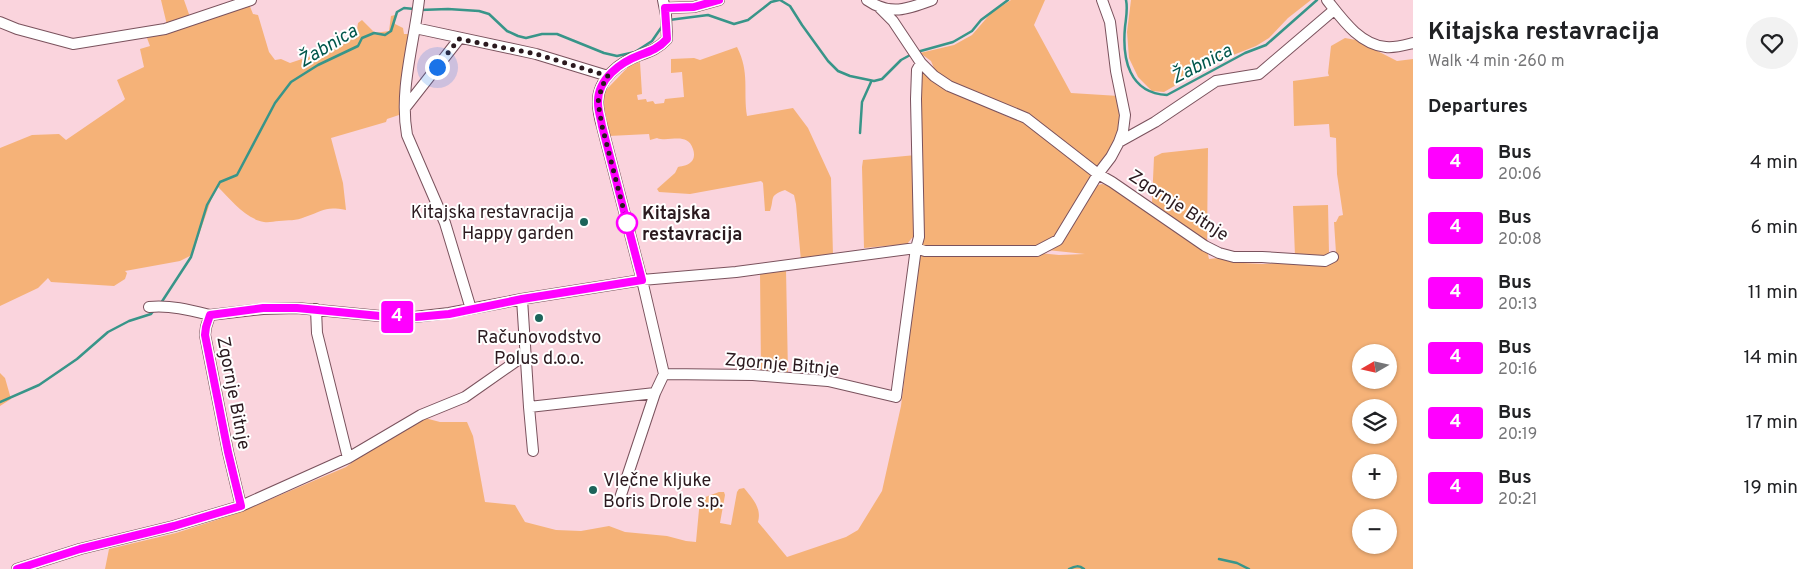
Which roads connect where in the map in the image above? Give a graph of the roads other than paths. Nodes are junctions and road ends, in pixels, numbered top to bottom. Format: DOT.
graph roads {
  1 [pos="251,0"];
  2 [pos="719,0"];
  3 [pos="868,0"];
  4 [pos="932,0"];
  5 [pos="1102,0"];
  6 [pos="419,2"];
  7 [pos="1330,4"];
  8 [pos="665,8"];
  9 [pos="880,8"];
  10 [pos="0,22"];
  11 [pos="416,28"];
  12 [pos="459,39"];
  13 [pos="1413,43"];
  14 [pos="919,60"];
  15 [pos="608,76"];
  16 [pos="404,109"];
  17 [pos="1118,142"];
  18 [pos="1098,174"];
  19 [pos="916,248"];
  20 [pos="1333,257"];
  21 [pos="642,280"];
  22 [pos="522,299"];
  23 [pos="150,307"];
  24 [pos="316,309"];
  25 [pos="471,309"];
  26 [pos="210,315"];
  27 [pos="525,355"];
  28 [pos="664,374"];
  29 [pos="654,393"];
  30 [pos="529,407"];
  31 [pos="533,451"];
  32 [pos="348,458"];
  33 [pos="620,498"];
  34 [pos="241,506"];
  35 [pos="17,569"];
  1 -- 10 [label="street"];
  2 -- 8 [label="street"];
  3 -- 9 [label="street, Zgornje Bitnje"];
  4 -- 9 [label="street"];
  5 -- 17 [label="street, Zgornje Bitnje"];
  6 -- 11 [label="street"];
  7 -- 13 [label="street"];
  7 -- 17 [label="street"];
  8 -- 15 [label="street"];
  9 -- 14 [label="street, Zgornje Bitnje"];
  11 -- 12 [label="street"];
  11 -- 16 [label="street"];
  12 -- 15 [label="street"];
  12 -- 16 [label="street"];
  14 -- 18 [label="street, Zgornje Bitnje"];
  14 -- 19 [label="street, Zgornje Bitnje"];
  15 -- 21 [label="street"];
  16 -- 25 [label="street"];
  17 -- 18 [label="street, Zgornje Bitnje"];
  18 -- 19 [label="street, Zgornje Bitnje"];
  18 -- 20 [label="street, Zgornje Bitnje"];
  19 -- 21 [label="street, Zgornje Bitnje"];
  19 -- 28 [label="street, Zgornje Bitnje"];
  21 -- 22 [label="street, Zgornje Bitnje"];
  21 -- 28 [label="street"];
  22 -- 25 [label="street, Zgornje Bitnje"];
  22 -- 27 [label="street"];
  23 -- 26 [label="street"];
  24 -- 25 [label="street, Zgornje Bitnje"];
  24 -- 26 [label="street, Zgornje Bitnje"];
  24 -- 32 [label="street"];
  26 -- 34 [label="street, Zgornje Bitnje"];
  27 -- 30 [label="street"];
  27 -- 32 [label="street"];
  28 -- 29 [label="street"];
  29 -- 30 [label="street"];
  29 -- 33 [label="street"];
  30 -- 31 [label="street"];
  32 -- 34 [label="street"];
  34 -- 35 [label="street"];
}
